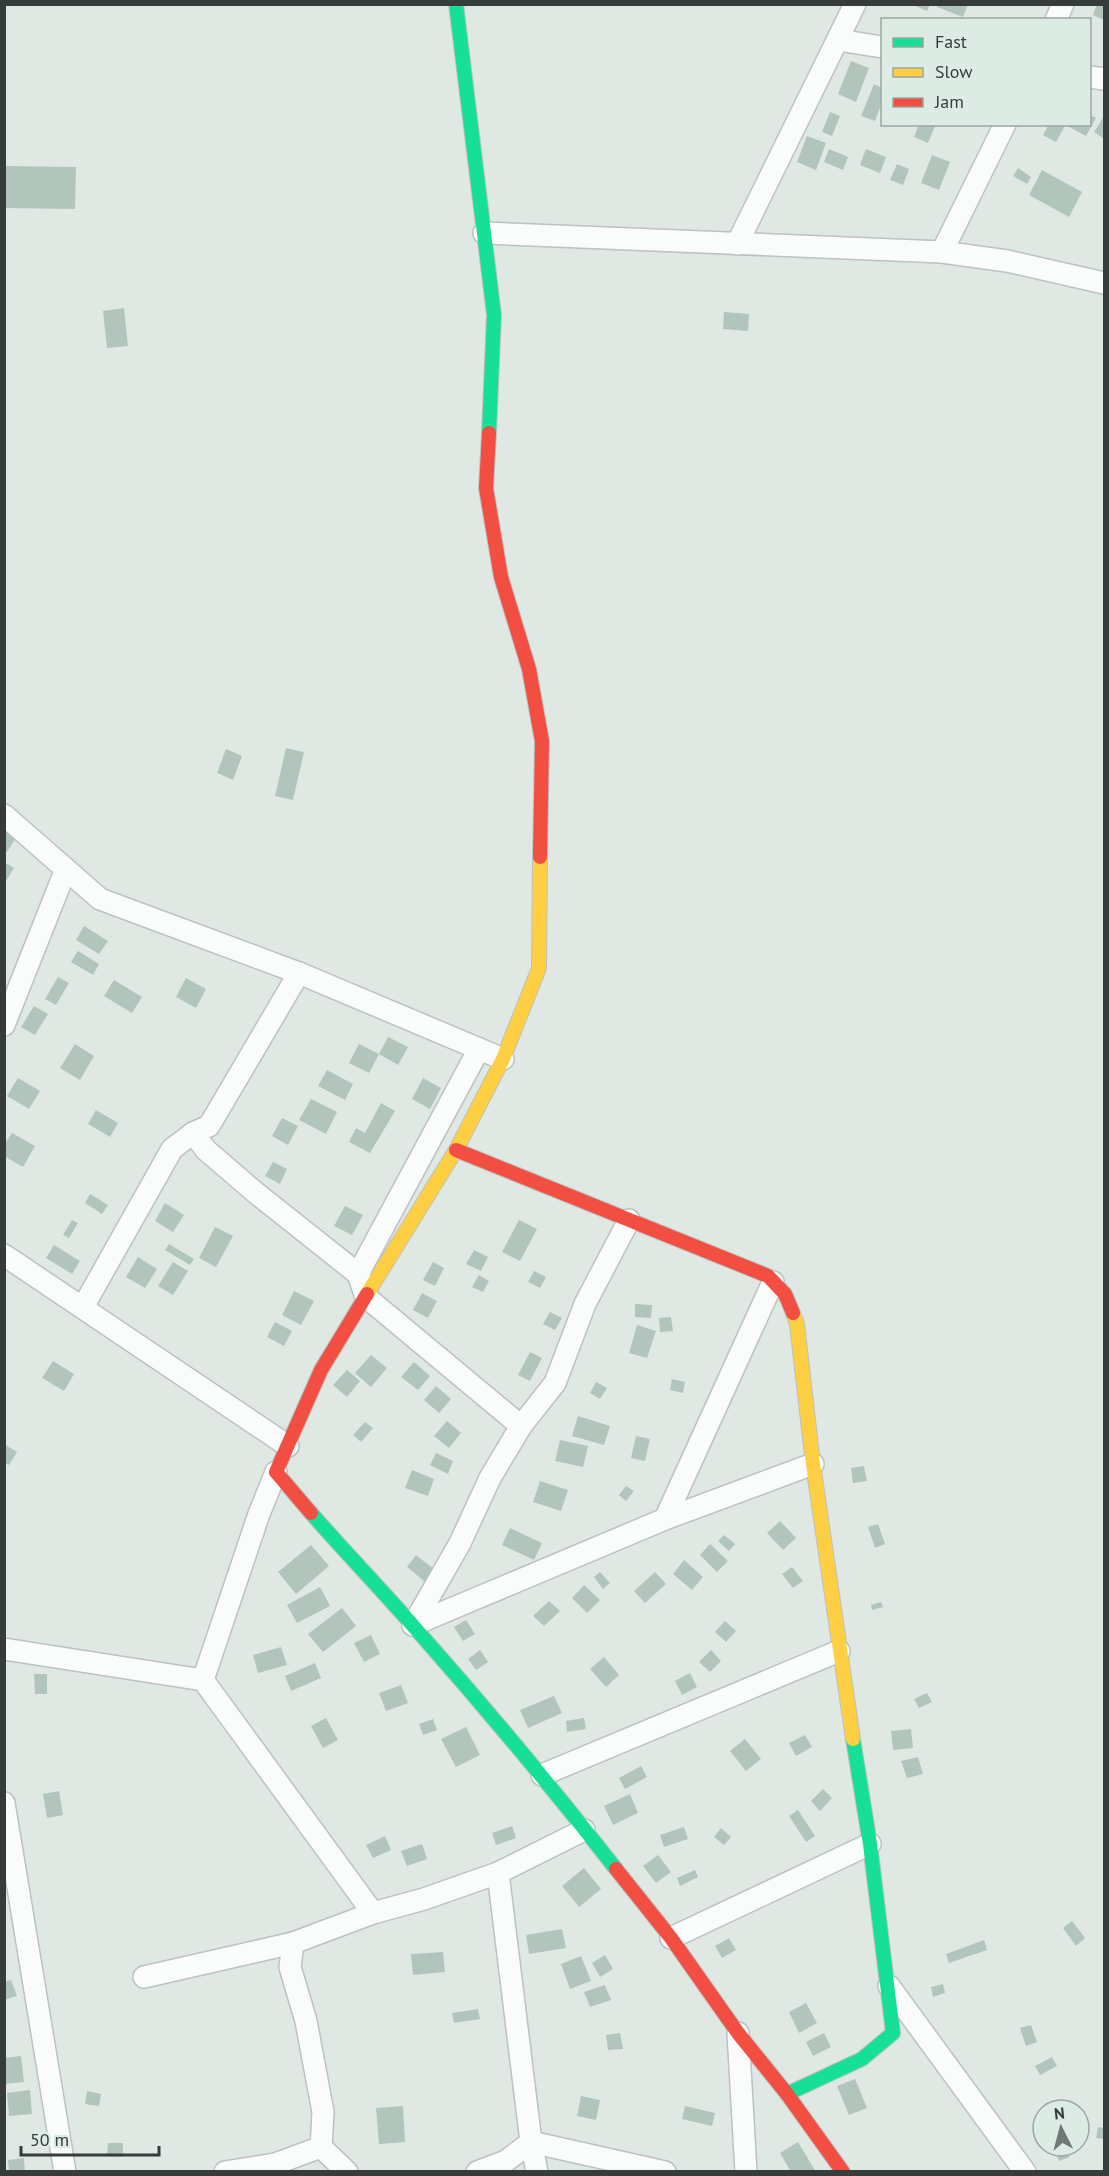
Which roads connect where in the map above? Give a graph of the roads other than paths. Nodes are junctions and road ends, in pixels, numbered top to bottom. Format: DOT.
graph roads {
  1 [pos="456,4"];
  2 [pos="855,4"];
  3 [pos="1063,4"];
  4 [pos="1057,18"];
  5 [pos="838,40"];
  6 [pos="881,47"];
  7 [pos="1004,126"];
  8 [pos="484,233"];
  9 [pos="737,244"];
  10 [pos="942,252"];
  11 [pos="1104,283"];
  12 [pos="4,815"];
  13 [pos="66,869"];
  14 [pos="299,973"];
  15 [pos="4,1025"];
  16 [pos="479,1049"];
  17 [pos="503,1059"];
  18 [pos="193,1133"];
  19 [pos="456,1150"];
  20 [pos="629,1220"];
  21 [pos="4,1256"];
  22 [pos="358,1274"];
  23 [pos="773,1282"];
  24 [pos="366,1297"];
  25 [pos="83,1307"];
  26 [pos="521,1426"];
  27 [pos="288,1446"];
  28 [pos="813,1464"];
  29 [pos="276,1472"];
  30 [pos="665,1520"];
  31 [pos="413,1625"];
  32 [pos="4,1649"];
  33 [pos="839,1651"];
  34 [pos="203,1680"];
  35 [pos="542,1775"];
  36 [pos="4,1803"];
  37 [pos="584,1830"];
  38 [pos="870,1844"];
  39 [pos="498,1874"];
  40 [pos="373,1913"];
  41 [pos="671,1938"];
  42 [pos="293,1943"];
  43 [pos="144,1977"];
  44 [pos="886,1983"];
  45 [pos="738,2033"];
  46 [pos="787,2094"];
  47 [pos="531,2142"];
  48 [pos="321,2147"];
  49 [pos="65,2172"];
  50 [pos="225,2172"];
  51 [pos="347,2172"];
  52 [pos="477,2172"];
  53 [pos="537,2172"];
  54 [pos="665,2172"];
  55 [pos="746,2172"];
  56 [pos="843,2172"];
  57 [pos="1025,2172"];
  1 -- 8 [label="street"];
  2 -- 5 [label="street"];
  3 -- 4 [label="street"];
  5 -- 6 [label="street"];
  5 -- 9 [label="street"];
  7 -- 10 [label="street"];
  8 -- 9 [label="street"];
  8 -- 17 [label="street"];
  9 -- 10 [label="street"];
  10 -- 11 [label="street"];
  12 -- 13 [label="street"];
  13 -- 14 [label="street"];
  13 -- 15 [label="street"];
  14 -- 16 [label="street"];
  14 -- 18 [label="street"];
  16 -- 17 [label="street"];
  16 -- 22 [label="street"];
  17 -- 19 [label="street"];
  18 -- 22 [label="street"];
  18 -- 25 [label="street"];
  19 -- 20 [label="street"];
  19 -- 24 [label="street"];
  20 -- 23 [label="street"];
  20 -- 26 [label="street"];
  21 -- 25 [label="street"];
  22 -- 24 [label="street"];
  23 -- 28 [label="street"];
  23 -- 30 [label="street"];
  24 -- 26 [label="street"];
  24 -- 27 [label="street"];
  25 -- 27 [label="street"];
  26 -- 31 [label="street"];
  27 -- 29 [label="street"];
  28 -- 30 [label="street"];
  28 -- 33 [label="street"];
  29 -- 31 [label="street"];
  29 -- 34 [label="street"];
  30 -- 31 [label="street"];
  31 -- 35 [label="street"];
  32 -- 34 [label="street"];
  33 -- 35 [label="street"];
  33 -- 38 [label="street"];
  34 -- 40 [label="street"];
  35 -- 37 [label="street"];
  36 -- 49 [label="street"];
  37 -- 39 [label="street"];
  37 -- 41 [label="street"];
  38 -- 41 [label="street"];
  38 -- 44 [label="street"];
  39 -- 40 [label="street"];
  39 -- 47 [label="street"];
  40 -- 42 [label="street"];
  41 -- 45 [label="street"];
  42 -- 43 [label="street"];
  42 -- 48 [label="street"];
  44 -- 46 [label="street"];
  44 -- 57 [label="street"];
  45 -- 46 [label="street"];
  45 -- 55 [label="street"];
  46 -- 56 [label="street"];
  47 -- 52 [label="street"];
  47 -- 53 [label="street"];
  47 -- 54 [label="street"];
  48 -- 50 [label="street"];
  48 -- 51 [label="street"];
}
